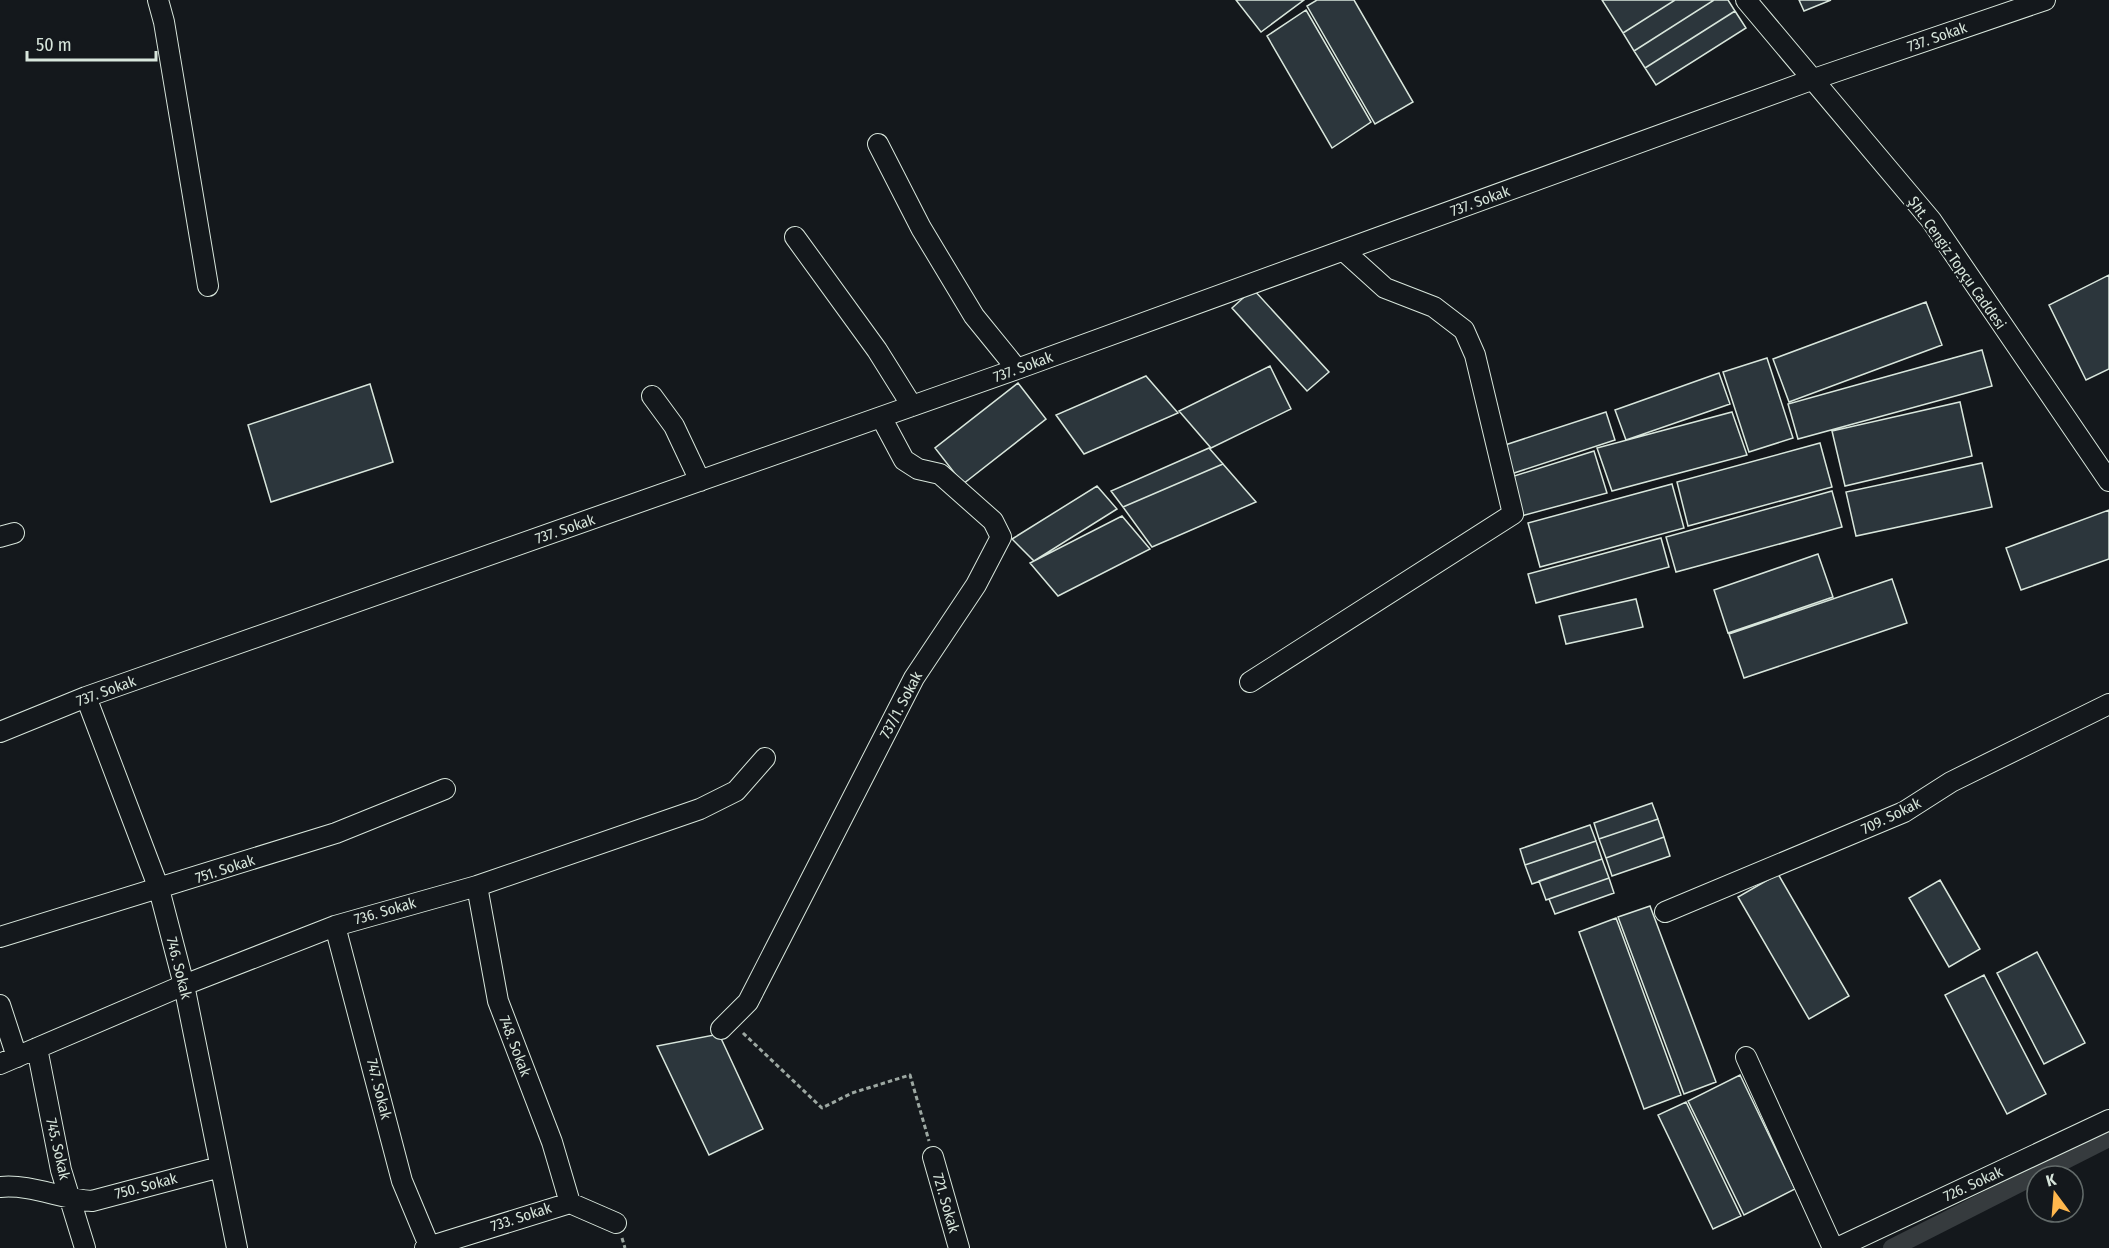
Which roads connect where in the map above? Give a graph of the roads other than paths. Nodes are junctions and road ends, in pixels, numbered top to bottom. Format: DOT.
graph roads {
  1 [pos="158,0"];
  2 [pos="1746,0"];
  3 [pos="2045,0"];
  4 [pos="1814,79"];
  5 [pos="878,144"];
  6 [pos="795,237"];
  7 [pos="1344,251"];
  8 [pos="208,286"];
  9 [pos="1017,369"];
  10 [pos="652,396"];
  11 [pos="912,406"];
  12 [pos="881,417"];
  13 [pos="700,481"];
  14 [pos="2109,481"];
  15 [pos="1250,682"];
  16 [pos="86,697"];
  17 [pos="2109,704"];
  18 [pos="0,732"];
  19 [pos="765,758"];
  20 [pos="445,789"];
  21 [pos="477,886"];
  22 [pos="159,889"];
  23 [pos="1665,912"];
  24 [pos="335,926"];
  25 [pos="0,937"];
  26 [pos="184,985"];
  27 [pos="0,1005"];
  28 [pos="725,1025"];
  29 [pos="37,1048"];
  30 [pos="1746,1058"];
  31 [pos="8,1061"];
  32 [pos="2109,1120"];
  33 [pos="933,1157"];
  34 [pos="220,1167"];
  35 [pos="0,1187"];
  36 [pos="72,1200"];
  37 [pos="570,1203"];
  38 [pos="616,1222"];
  39 [pos="85,1248"];
  40 [pos="237,1248"];
  41 [pos="428,1248"];
  42 [pos="959,1248"];
  43 [pos="1835,1248"];
  1 -- 8 [label="street"];
  2 -- 4 [label="street, Şht. Cengiz Topçu Caddesi"];
  3 -- 4 [label="street, 737. Sokak"];
  4 -- 7 [label="street, 737. Sokak"];
  4 -- 14 [label="street, Şht. Cengiz Topçu Caddesi"];
  5 -- 9 [label="street"];
  6 -- 11 [label="street"];
  7 -- 9 [label="street, 737. Sokak"];
  7 -- 15 [label="street"];
  9 -- 11 [label="street, 737. Sokak"];
  10 -- 13 [label="street"];
  11 -- 12 [label="street, 737. Sokak"];
  12 -- 13 [label="street, 737. Sokak"];
  12 -- 28 [label="street, 737/1. Sokak"];
  13 -- 16 [label="street, 737. Sokak"];
  16 -- 18 [label="street, 737. Sokak"];
  16 -- 22 [label="street, 746. Sokak"];
  17 -- 23 [label="street, 709. Sokak"];
  19 -- 21 [label="street, 736. Sokak"];
  20 -- 22 [label="street, 751. Sokak"];
  21 -- 24 [label="street, 736. Sokak"];
  21 -- 37 [label="street, 748. Sokak"];
  22 -- 25 [label="street, 751. Sokak"];
  22 -- 26 [label="street, 746. Sokak"];
  24 -- 26 [label="street, 736. Sokak"];
  24 -- 41 [label="street, 747. Sokak"];
  26 -- 29 [label="street, 736. Sokak"];
  26 -- 34 [label="street, 746. Sokak"];
  27 -- 31 [label="street"];
  29 -- 31 [label="street, 736. Sokak"];
  29 -- 36 [label="street, 745. Sokak"];
  30 -- 43 [label="street"];
  32 -- 43 [label="street, 726. Sokak"];
  33 -- 42 [label="street, 721. Sokak"];
  34 -- 36 [label="street, 750. Sokak"];
  34 -- 40 [label="street, 746. Sokak"];
  35 -- 36 [label="street, 750. Sokak"];
  36 -- 39 [label="street, 745. Sokak"];
  37 -- 38 [label="street, 733. Sokak"];
  37 -- 41 [label="street, 733. Sokak"];
}
